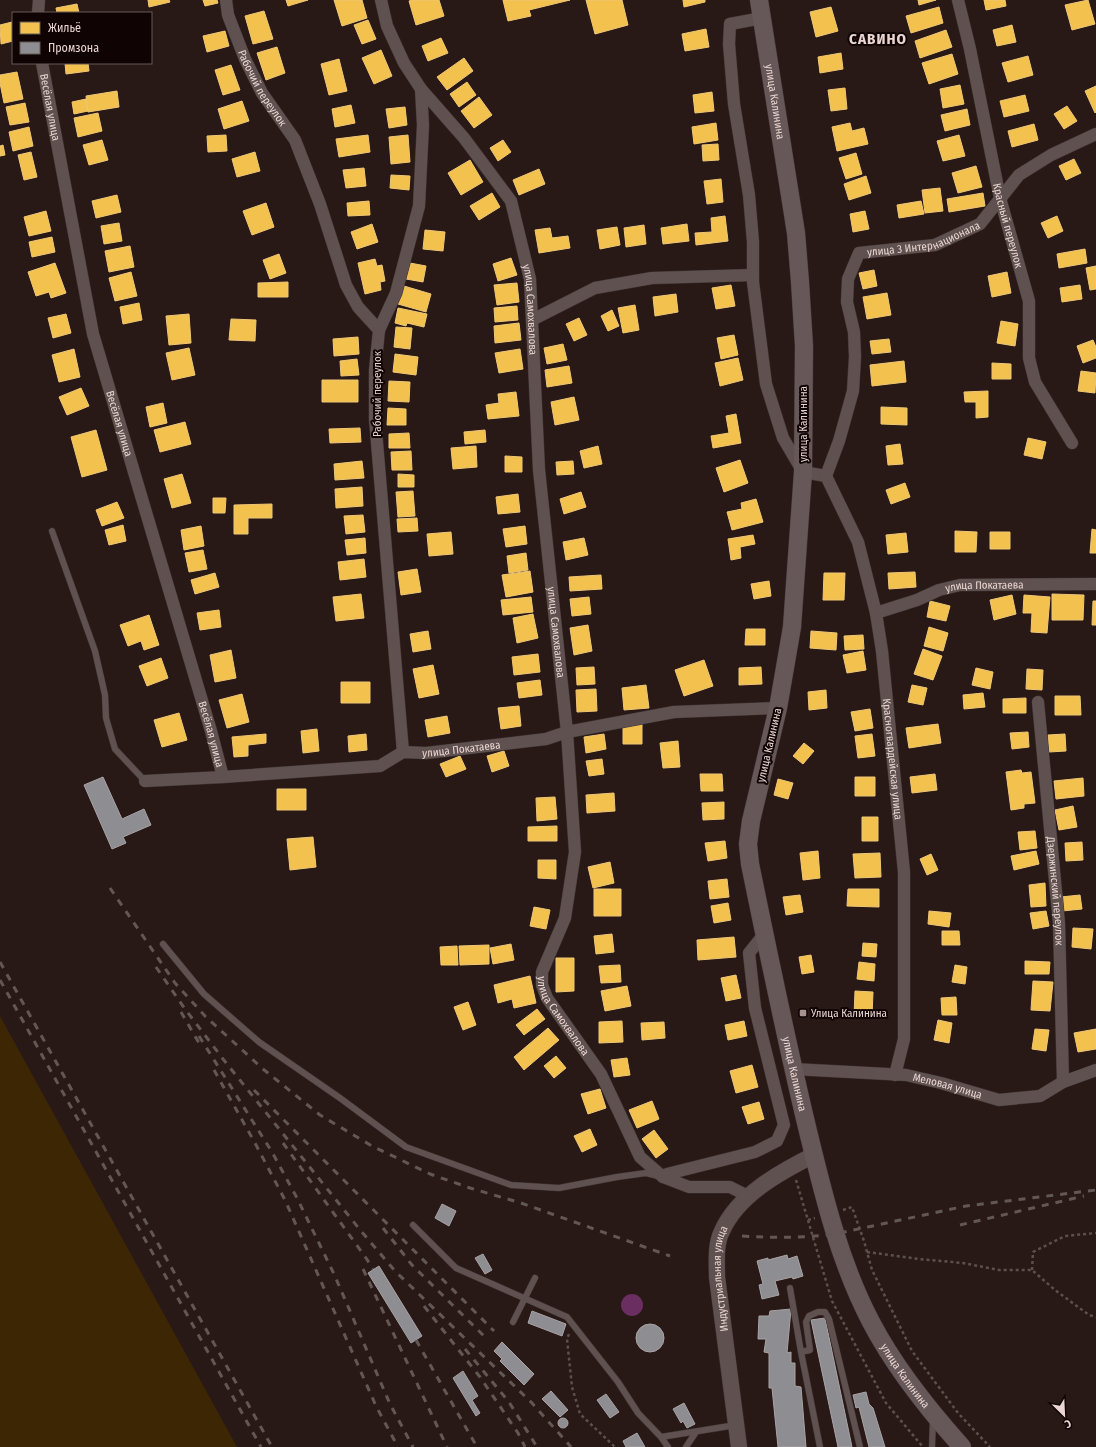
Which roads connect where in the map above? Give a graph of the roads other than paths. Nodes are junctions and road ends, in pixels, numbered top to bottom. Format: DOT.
graph roads {
  1 [pos="39,0"];
  2 [pos="226,0"];
  3 [pos="381,0"];
  4 [pos="759,0"];
  5 [pos="958,0"];
  6 [pos="38,12"];
  7 [pos="762,18"];
  8 [pos="42,64"];
  9 [pos="421,89"];
  10 [pos="1096,134"];
  11 [pos="1000,198"];
  12 [pos="753,275"];
  13 [pos="532,320"];
  14 [pos="379,330"];
  15 [pos="1072,443"];
  16 [pos="803,472"];
  17 [pos="826,476"];
  18 [pos="52,531"];
  19 [pos="1096,584"];
  20 [pos="876,613"];
  21 [pos="1038,702"];
  22 [pos="778,708"];
  23 [pos="567,732"];
  24 [pos="403,752"];
  25 [pos="223,777"];
  26 [pos="145,781"];
  27 [pos="765,933"];
  28 [pos="163,944"];
  29 [pos="793,1069"];
  30 [pos="1096,1070"];
  31 [pos="895,1075"];
  32 [pos="1063,1082"];
  33 [pos="814,1155"];
  34 [pos="663,1178"];
  35 [pos="748,1196"];
  36 [pos="413,1225"];
  37 [pos="535,1278"];
  38 [pos="790,1288"];
  39 [pos="526,1299"];
  40 [pos="513,1322"];
  41 [pos="801,1352"];
  42 [pos="933,1415"];
  43 [pos="736,1425"];
  44 [pos="696,1432"];
  45 [pos="661,1437"];
  46 [pos="668,1447"];
  47 [pos="686,1447"];
  48 [pos="739,1447"];
  49 [pos="820,1447"];
  50 [pos="860,1447"];
  51 [pos="932,1447"];
  52 [pos="962,1447"];
  1 -- 6 [label="street"];
  2 -- 14 [label="street, Рабочий переулок"];
  3 -- 9 [label="street, улица Самохвалова"];
  4 -- 7 [label="main road, улица Калинина"];
  5 -- 11 [label="street, Красный переулок"];
  7 -- 12 [label="street"];
  7 -- 16 [label="main road, улица Калинина"];
  8 -- 25 [label="street, Весёлая улица"];
  9 -- 13 [label="street, улица Самохвалова"];
  9 -- 14 [label="street"];
  10 -- 11 [label="street, улица 3 Интернационала"];
  11 -- 15 [label="street, Красный переулок"];
  11 -- 17 [label="street, улица 3 Интернационала"];
  12 -- 13 [label="street"];
  12 -- 16 [label="street"];
  13 -- 23 [label="street, улица Самохвалова"];
  14 -- 24 [label="street, Рабочий переулок"];
  16 -- 17 [label="street"];
  16 -- 22 [label="main road, улица Калинина"];
  17 -- 20 [label="street, Красногвардейская улица"];
  18 -- 26 [label="lane"];
  19 -- 20 [label="street, улица Покатаева"];
  20 -- 31 [label="street, Красногвардейская улица"];
  21 -- 32 [label="street, Дзержинский переулок"];
  22 -- 23 [label="street, улица Покатаева"];
  22 -- 27 [label="main road, улица Калинина"];
  23 -- 24 [label="street, улица Покатаева"];
  23 -- 34 [label="street, улица Самохвалова"];
  24 -- 25 [label="street"];
  25 -- 26 [label="street"];
  27 -- 29 [label="main road, улица Калинина"];
  27 -- 34 [label="street"];
  28 -- 34 [label="lane"];
  29 -- 31 [label="street, Меловая улица"];
  29 -- 33 [label="main road, улица Калинина"];
  30 -- 32 [label="street, Меловая улица"];
  31 -- 32 [label="street, Меловая улица"];
  33 -- 35 [label="street, Индустриальная улица"];
  33 -- 42 [label="main road, улица Калинина"];
  34 -- 35 [label="street, улица Самохвалова"];
  35 -- 43 [label="street, Индустриальная улица"];
  36 -- 39 [label="lane"];
  37 -- 39 [label="lane"];
  38 -- 41 [label="lane"];
  39 -- 40 [label="lane"];
  39 -- 45 [label="lane"];
  41 -- 49 [label="lane"];
  41 -- 50 [label="lane"];
  42 -- 51 [label="lane"];
  42 -- 52 [label="main road, улица Калинина"];
  43 -- 44 [label="lane"];
  43 -- 48 [label="street, Индустриальная улица"];
  44 -- 45 [label="lane"];
  44 -- 47 [label="lane"];
  45 -- 46 [label="lane"];
}
